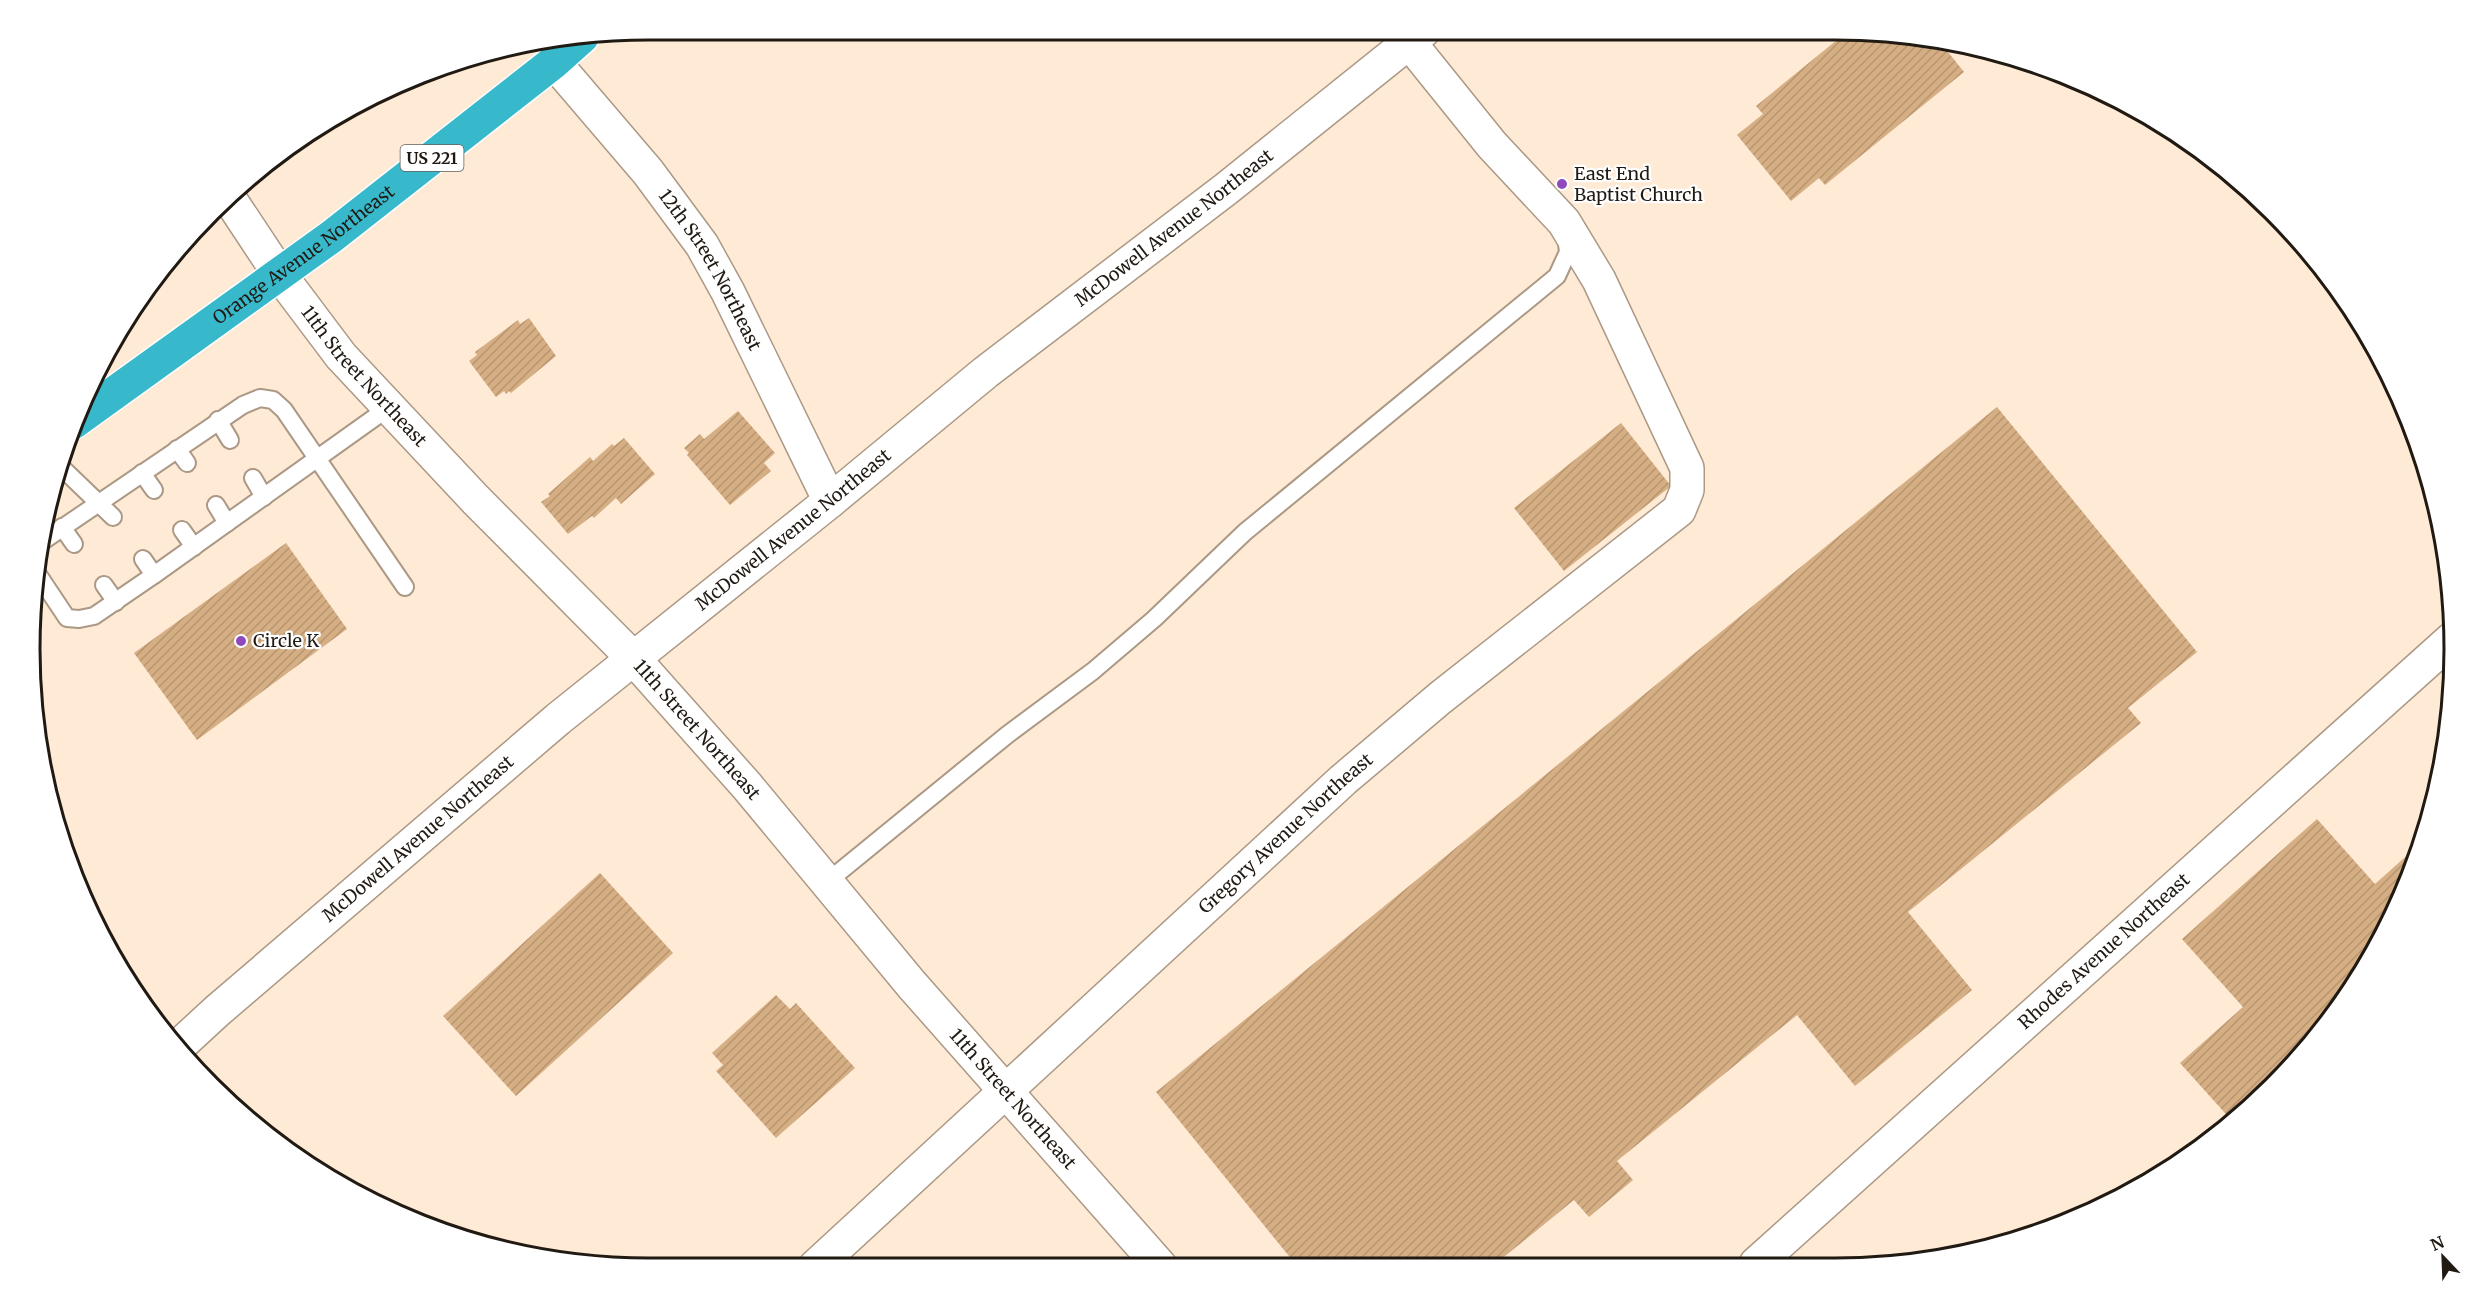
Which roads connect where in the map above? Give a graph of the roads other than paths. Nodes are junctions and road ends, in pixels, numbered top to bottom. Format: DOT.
graph roads {
  1 [pos="1411,40"];
  2 [pos="1419,40"];
  3 [pos="572,46"];
  4 [pos="554,62"];
  5 [pos="234,205"];
  6 [pos="1564,222"];
  7 [pos="280,275"];
  8 [pos="388,408"];
  9 [pos="89,411"];
  10 [pos="218,420"];
  11 [pos="230,440"];
  12 [pos="177,449"];
  13 [pos="318,457"];
  14 [pos="187,463"];
  15 [pos="67,473"];
  16 [pos="142,473"];
  17 [pos="253,478"];
  18 [pos="154,490"];
  19 [pos="264,497"];
  20 [pos="830,501"];
  21 [pos="98,502"];
  22 [pos="216,506"];
  23 [pos="113,517"];
  24 [pos="227,523"];
  25 [pos="62,527"];
  26 [pos="182,530"];
  27 [pos="51,534"];
  28 [pos="74,544"];
  29 [pos="194,547"];
  30 [pos="143,559"];
  31 [pos="154,575"];
  32 [pos="45,584"];
  33 [pos="104,585"];
  34 [pos="405,587"];
  35 [pos="116,602"];
  36 [pos="2444,646"];
  37 [pos="634,659"];
  38 [pos="827,882"];
  39 [pos="184,1041"];
  40 [pos="1005,1089"];
  41 [pos="825,1258"];
  42 [pos="1154,1258"];
  43 [pos="1763,1258"];
  1 -- 20 [label="street, McDowell Avenue Northeast"];
  2 -- 6 [label="street, Gregory Avenue Northeast"];
  3 -- 4 [label="highway, Orange Avenue Northeast / US 221"];
  4 -- 7 [label="highway, Orange Avenue Northeast / US 221"];
  4 -- 20 [label="street, 12th Street Northeast"];
  5 -- 7 [label="street, 11th Street Northeast"];
  6 -- 38 [label="lane"];
  6 -- 40 [label="street, Gregory Avenue Northeast"];
  7 -- 8 [label="street, 11th Street Northeast"];
  7 -- 9 [label="highway, Orange Avenue Northeast / US 221"];
  8 -- 13 [label="lane"];
  8 -- 37 [label="street, 11th Street Northeast"];
  10 -- 11 [label="lane"];
  10 -- 12 [label="lane"];
  10 -- 13 [label="lane"];
  12 -- 14 [label="lane"];
  12 -- 16 [label="lane"];
  13 -- 19 [label="lane"];
  13 -- 34 [label="lane"];
  15 -- 21 [label="lane"];
  16 -- 18 [label="lane"];
  16 -- 21 [label="lane"];
  17 -- 19 [label="lane"];
  19 -- 24 [label="lane"];
  20 -- 37 [label="street, McDowell Avenue Northeast"];
  21 -- 23 [label="lane"];
  21 -- 25 [label="lane"];
  22 -- 24 [label="lane"];
  24 -- 29 [label="lane"];
  25 -- 27 [label="lane"];
  25 -- 28 [label="lane"];
  26 -- 29 [label="lane"];
  29 -- 31 [label="lane"];
  30 -- 31 [label="lane"];
  31 -- 35 [label="lane"];
  32 -- 35 [label="lane"];
  33 -- 35 [label="lane"];
  36 -- 43 [label="street, Rhodes Avenue Northeast"];
  37 -- 38 [label="street, 11th Street Northeast"];
  37 -- 39 [label="street, McDowell Avenue Northeast"];
  38 -- 40 [label="street, 11th Street Northeast"];
  40 -- 41 [label="street, Gregory Avenue Northeast"];
  40 -- 42 [label="street, 11th Street Northeast"];
}
